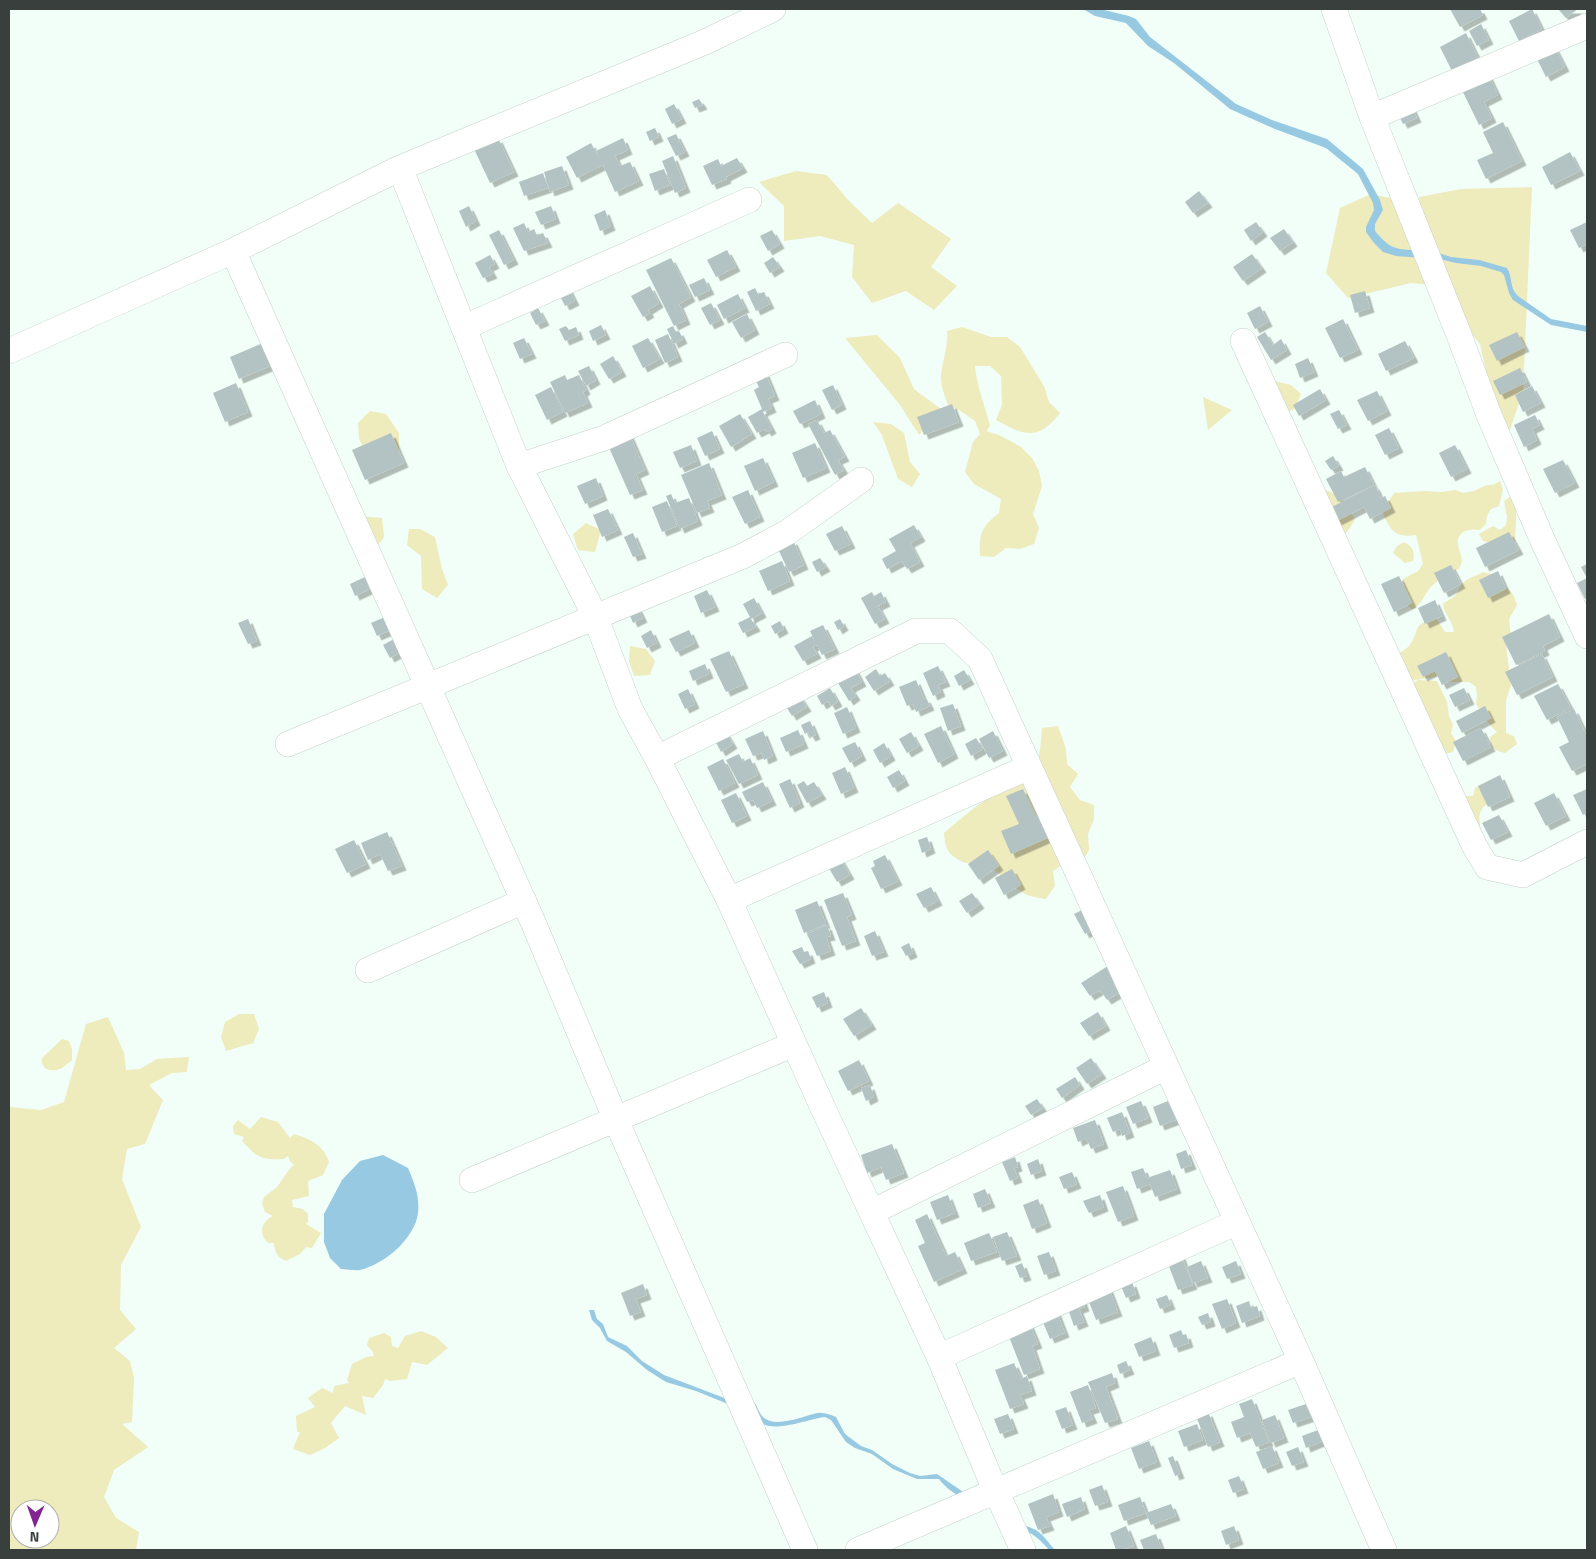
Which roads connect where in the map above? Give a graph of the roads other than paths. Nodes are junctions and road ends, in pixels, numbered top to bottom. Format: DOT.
graph roads {
  1 [pos="773,9"];
  2 [pos="1334,9"];
  3 [pos="1587,26"];
  4 [pos="1372,117"];
  5 [pos="400,168"];
  6 [pos="748,200"];
  7 [pos="233,251"];
  8 [pos="465,327"];
  9 [pos="1243,341"];
  10 [pos="9,351"];
  11 [pos="785,355"];
  12 [pos="519,466"];
  13 [pos="861,480"];
  14 [pos="595,616"];
  15 [pos="1587,636"];
  16 [pos="428,686"];
  17 [pos="288,744"];
  18 [pos="657,758"];
  19 [pos="1029,767"];
  20 [pos="1587,842"];
  21 [pos="730,900"];
  22 [pos="524,901"];
  23 [pos="368,970"];
  24 [pos="794,1044"];
  25 [pos="1166,1067"];
  26 [pos="616,1120"];
  27 [pos="472,1180"];
  28 [pos="872,1212"];
  29 [pos="1237,1222"];
  30 [pos="939,1357"];
  31 [pos="1301,1361"];
  32 [pos="996,1492"];
  33 [pos="1017,1536"];
  34 [pos="805,1550"];
  35 [pos="858,1550"];
  36 [pos="1384,1550"];
  1 -- 5 [label="street"];
  2 -- 4 [label="street"];
  3 -- 4 [label="street"];
  4 -- 15 [label="street"];
  5 -- 7 [label="street"];
  5 -- 8 [label="street"];
  6 -- 8 [label="street"];
  7 -- 10 [label="street"];
  7 -- 16 [label="street"];
  8 -- 12 [label="street"];
  9 -- 20 [label="street"];
  11 -- 12 [label="street"];
  12 -- 14 [label="street"];
  13 -- 14 [label="street"];
  14 -- 16 [label="street"];
  14 -- 18 [label="street"];
  16 -- 17 [label="street"];
  16 -- 22 [label="street"];
  18 -- 19 [label="street"];
  18 -- 21 [label="street"];
  19 -- 21 [label="street"];
  19 -- 25 [label="street"];
  21 -- 24 [label="street"];
  22 -- 23 [label="street"];
  22 -- 26 [label="street"];
  24 -- 26 [label="street"];
  24 -- 28 [label="street"];
  25 -- 28 [label="street"];
  25 -- 29 [label="street"];
  26 -- 27 [label="street"];
  26 -- 34 [label="street"];
  28 -- 30 [label="street"];
  29 -- 30 [label="street"];
  29 -- 31 [label="street"];
  30 -- 32 [label="street"];
  31 -- 32 [label="street"];
  31 -- 36 [label="street"];
  32 -- 33 [label="street"];
  32 -- 35 [label="street"];
}
